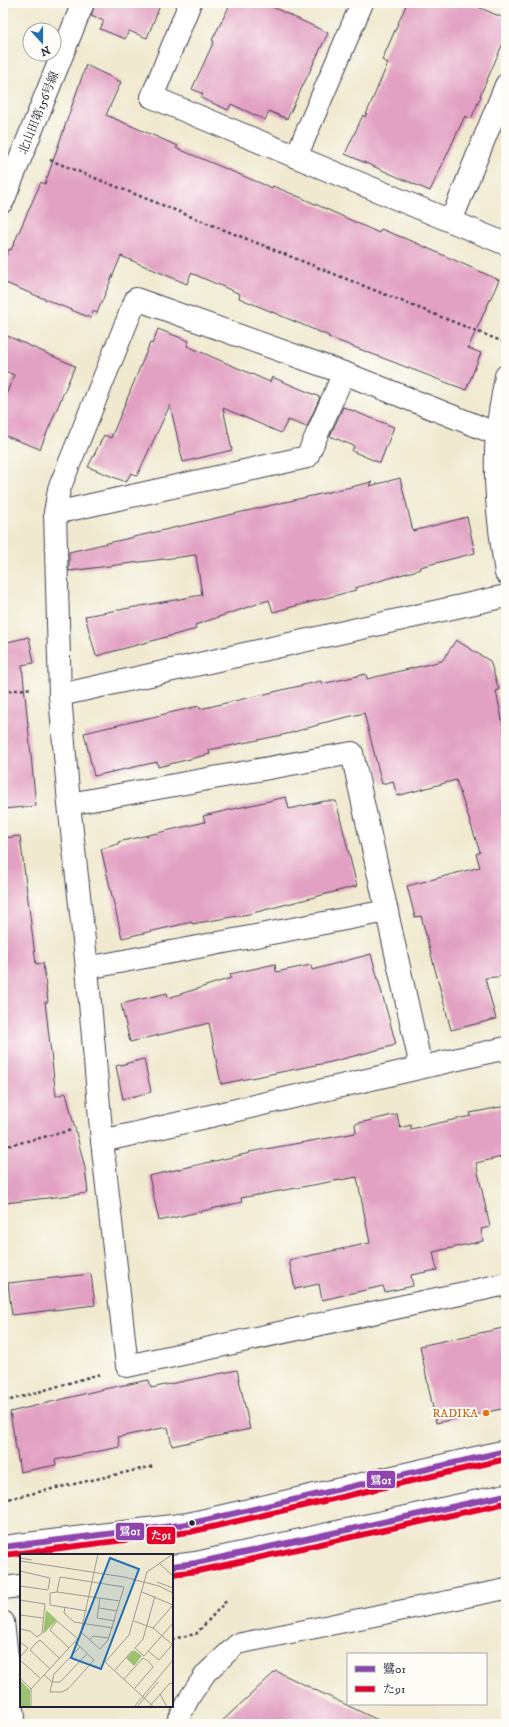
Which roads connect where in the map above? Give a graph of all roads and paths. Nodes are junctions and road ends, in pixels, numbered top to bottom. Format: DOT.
graph roads {
  1 [pos="83,3"];
  2 [pos="190,3"];
  3 [pos="362,3"];
  4 [pos="506,85"];
  5 [pos="24,149"];
  6 [pos="296,157"];
  7 [pos="3,201"];
  8 [pos="451,221"];
  9 [pos="506,244"];
  10 [pos="506,343"];
  11 [pos="344,373"];
  12 [pos="506,376"];
  13 [pos="497,434"];
  14 [pos="54,513"];
  15 [pos="506,573"];
  16 [pos="506,596"];
  17 [pos="60,695"];
  18 [pos="69,804"];
  19 [pos="387,911"];
  20 [pos="88,968"];
  21 [pos="506,1048"];
  22 [pos="421,1067"];
  23 [pos="101,1132"];
  24 [pos="3,1147"];
  25 [pos="506,1284"];
  26 [pos="127,1366"];
  27 [pos="3,1387"];
  28 [pos="506,1450"];
  29 [pos="154,1466"];
  30 [pos="506,1495"];
  31 [pos="3,1500"];
  32 [pos="3,1547"];
  33 [pos="173,1566"];
  34 [pos="20,1586"];
  35 [pos="3,1588"];
  36 [pos="506,1589"];
  37 [pos="228,1599"];
  38 [pos="3,1622"];
  39 [pos="173,1639"];
  40 [pos="10,1724"];
  41 [pos="176,1724"];
  1 -- 5 [label="street, 北山田第156号線"];
  2 -- 6 [label="street"];
  3 -- 6 [label="street"];
  4 -- 8 [label="street"];
  5 -- 7 [label="street, 北山田第156号線"];
  5 -- 10 [label="path"];
  6 -- 8 [label="street"];
  8 -- 9 [label="street"];
  11 -- 13 [label="street"];
  11 -- 14 [label="street"];
  11 -- 14 [label="street"];
  12 -- 13 [label="street"];
  13 -- 15 [label="street"];
  14 -- 17 [label="street"];
  16 -- 17 [label="street"];
  17 -- 18 [label="street"];
  18 -- 19 [label="street"];
  18 -- 20 [label="street"];
  19 -- 20 [label="street"];
  19 -- 22 [label="street"];
  20 -- 23 [label="street"];
  21 -- 22 [label="street"];
  22 -- 23 [label="street"];
  23 -- 24 [label="path"];
  23 -- 26 [label="street"];
  25 -- 26 [label="street"];
  26 -- 27 [label="path"];
  28 -- 32 [label="street"];
  29 -- 31 [label="path"];
  30 -- 33 [label="street"];
  34 -- 35 [label="street"];
  36 -- 41 [label="lane"];
  37 -- 39 [label="path"];
  38 -- 40 [label="street"];
}
